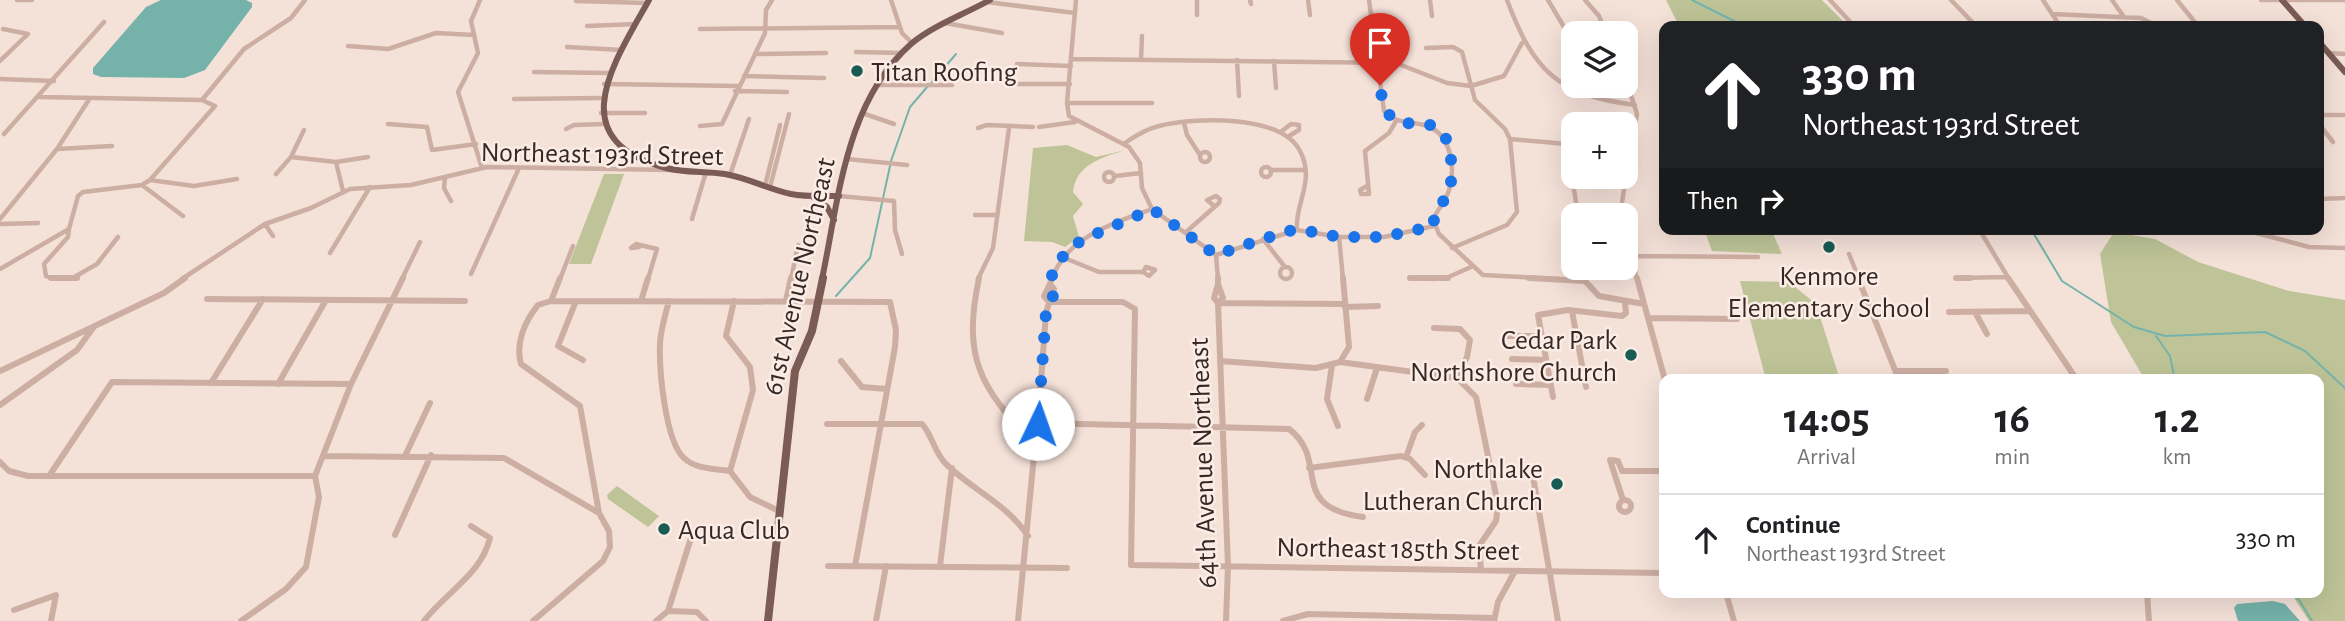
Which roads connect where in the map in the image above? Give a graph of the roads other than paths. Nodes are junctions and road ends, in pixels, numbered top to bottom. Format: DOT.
graph roads {
  1 [pos="17,0"];
  2 [pos="32,0"];
  3 [pos="305,0"];
  4 [pos="480,0"];
  5 [pos="772,0"];
  6 [pos="891,0"];
  7 [pos="1076,0"];
  8 [pos="1196,0"];
  9 [pos="1308,0"];
  10 [pos="1369,0"];
  11 [pos="1430,0"];
  12 [pos="1507,0"];
  13 [pos="1548,0"];
  14 [pos="1585,0"];
  15 [pos="1830,0"];
  16 [pos="1951,0"];
  17 [pos="2043,0"];
  18 [pos="2112,0"];
  19 [pos="2178,0"];
  20 [pos="2260,0"];
  21 [pos="2345,0"];
  22 [pos="576,1"];
  23 [pos="648,1"];
  24 [pos="989,1"];
  25 [pos="2283,1"];
  26 [pos="1075,13"];
  27 [pos="2052,14"];
  28 [pos="1197,15"];
  29 [pos="1310,15"];
  30 [pos="1432,16"];
  31 [pos="2125,18"];
  32 [pos="1601,21"];
  33 [pos="1849,21"];
  34 [pos="1971,21"];
  35 [pos="2057,21"];
  36 [pos="2147,21"];
  37 [pos="2194,21"];
  38 [pos="2301,21"];
  39 [pos="104,22"];
  40 [pos="1561,22"];
  41 [pos="945,23"];
  42 [pos="636,24"];
  43 [pos="587,26"];
  44 [pos="900,27"];
  45 [pos="765,28"];
  46 [pos="3,29"];
  47 [pos="700,29"];
  48 [pos="1002,33"];
  49 [pos="474,35"];
  50 [pos="1142,36"];
  51 [pos="912,43"];
  52 [pos="1522,43"];
  53 [pos="348,46"];
  54 [pos="567,47"];
  55 [pos="1426,48"];
  56 [pos="2324,48"];
  57 [pos="1459,49"];
  58 [pos="622,50"];
  59 [pos="856,52"];
  60 [pos="826,53"];
  61 [pos="902,53"];
  62 [pos="2329,53"];
  63 [pos="756,54"];
  64 [pos="2345,54"];
  65 [pos="1072,60"];
  66 [pos="1141,60"];
  67 [pos="1237,60"];
  68 [pos="0,61"];
  69 [pos="1274,61"];
  70 [pos="1376,62"];
  71 [pos="1017,64"];
  72 [pos="1071,66"];
  73 [pos="534,72"];
  74 [pos="2345,72"];
  75 [pos="610,73"];
  76 [pos="744,76"];
  77 [pos="824,78"];
  78 [pos="0,79"];
  79 [pos="54,81"];
  80 [pos="1561,83"];
  81 [pos="604,84"];
  82 [pos="1018,84"];
  83 [pos="1070,84"];
  84 [pos="876,85"];
  85 [pos="952,85"];
  86 [pos="1469,86"];
  87 [pos="736,88"];
  88 [pos="1276,88"];
  89 [pos="787,92"];
  90 [pos="1239,96"];
  91 [pos="40,97"];
  92 [pos="90,98"];
  93 [pos="1596,98"];
  94 [pos="1632,98"];
  95 [pos="514,99"];
  96 [pos="601,99"];
  97 [pos="202,100"];
  98 [pos="1067,103"];
  99 [pos="1152,103"];
  100 [pos="1635,105"];
  101 [pos="1637,112"];
  102 [pos="601,113"];
  103 [pos="645,113"];
  104 [pos="862,113"];
  105 [pos="789,114"];
  106 [pos="2324,115"];
  107 [pos="2345,115"];
  108 [pos="749,119"];
  109 [pos="1396,121"];
  110 [pos="1074,122"];
  111 [pos="1184,123"];
  112 [pos="388,124"];
  113 [pos="604,124"];
  114 [pos="894,124"];
  115 [pos="780,125"];
  116 [pos="700,126"];
  117 [pos="978,128"];
  118 [pos="1009,128"];
  119 [pos="566,129"];
  120 [pos="303,130"];
  121 [pos="2324,130"];
  122 [pos="1282,131"];
  123 [pos="4,134"];
  124 [pos="1289,136"];
  125 [pos="1510,139"];
  126 [pos="2333,142"];
  127 [pos="1125,143"];
  128 [pos="1561,143"];
  129 [pos="475,144"];
  130 [pos="112,146"];
  131 [pos="57,149"];
  132 [pos="1200,155"];
  133 [pos="368,156"];
  134 [pos="291,157"];
  135 [pos="639,158"];
  136 [pos="847,159"];
  137 [pos="336,162"];
  138 [pos="907,165"];
  139 [pos="482,168"];
  140 [pos="519,168"];
  141 [pos="631,169"];
  142 [pos="678,170"];
  143 [pos="1271,170"];
  144 [pos="1303,170"];
  145 [pos="706,172"];
  146 [pos="1141,173"];
  147 [pos="276,174"];
  148 [pos="730,175"];
  149 [pos="1115,176"];
  150 [pos="445,177"];
  151 [pos="237,179"];
  152 [pos="150,180"];
  153 [pos="142,185"];
  154 [pos="370,186"];
  155 [pos="768,187"];
  156 [pos="1367,187"];
  157 [pos="343,191"];
  158 [pos="811,196"];
  159 [pos="839,196"];
  160 [pos="2345,198"];
  161 [pos="2324,199"];
  162 [pos="451,201"];
  163 [pos="1213,205"];
  164 [pos="1152,209"];
  165 [pos="1517,212"];
  166 [pos="975,215"];
  167 [pos="997,215"];
  168 [pos="183,216"];
  169 [pos="692,219"];
  170 [pos="0,221"];
  171 [pos="835,221"];
  172 [pos="38,223"];
  173 [pos="265,224"];
  174 [pos="1434,226"];
  175 [pos="69,229"];
  176 [pos="1297,230"];
  177 [pos="1186,232"];
  178 [pos="1983,235"];
  179 [pos="2267,235"];
  180 [pos="274,236"];
  181 [pos="118,237"];
  182 [pos="1339,237"];
  183 [pos="1263,239"];
  184 [pos="421,242"];
  185 [pos="798,245"];
  186 [pos="573,246"];
  187 [pos="639,247"];
  188 [pos="1452,248"];
  189 [pos="2345,248"];
  190 [pos="330,253"];
  191 [pos="902,254"];
  192 [pos="1849,254"];
  193 [pos="1216,255"];
  194 [pos="1638,256"];
  195 [pos="1062,257"];
  196 [pos="1758,257"];
  197 [pos="1285,267"];
  198 [pos="1471,267"];
  199 [pos="0,269"];
  200 [pos="1143,272"];
  201 [pos="471,274"];
  202 [pos="2008,277"];
  203 [pos="1410,278"];
  204 [pos="1956,278"];
  205 [pos="1637,280"];
  206 [pos="1585,281"];
  207 [pos="1050,284"];
  208 [pos="206,299"];
  209 [pos="263,299"];
  210 [pos="326,300"];
  211 [pos="389,300"];
  212 [pos="465,301"];
  213 [pos="551,301"];
  214 [pos="576,301"];
  215 [pos="641,301"];
  216 [pos="668,301"];
  217 [pos="734,301"];
  218 [pos="786,301"];
  219 [pos="818,302"];
  220 [pos="890,302"];
  221 [pos="1048,302"];
  222 [pos="1625,302"];
  223 [pos="1219,303"];
  224 [pos="1644,304"];
  225 [pos="1345,306"];
  226 [pos="1378,306"];
  227 [pos="1572,311"];
  228 [pos="2030,311"];
  229 [pos="1949,312"];
  230 [pos="1975,312"];
  231 [pos="1648,318"];
  232 [pos="1737,319"];
  233 [pos="93,328"];
  234 [pos="1434,328"];
  235 [pos="1987,334"];
  236 [pos="1506,336"];
  237 [pos="1540,336"];
  238 [pos="1512,359"];
  239 [pos="583,360"];
  240 [pos="1545,360"];
  241 [pos="841,361"];
  242 [pos="1220,361"];
  243 [pos="0,362"];
  244 [pos="1340,362"];
  245 [pos="1332,365"];
  246 [pos="1377,368"];
  247 [pos="1,371"];
  248 [pos="1896,371"];
  249 [pos="1946,371"];
  250 [pos="1663,374"];
  251 [pos="1897,374"];
  252 [pos="2073,374"];
  253 [pos="1457,378"];
  254 [pos="211,383"];
  255 [pos="278,384"];
  256 [pos="351,384"];
  257 [pos="1516,384"];
  258 [pos="1550,385"];
  259 [pos="1586,387"];
  260 [pos="887,389"];
  261 [pos="1553,397"];
  262 [pos="1367,399"];
  263 [pos="430,403"];
  264 [pos="0,405"];
  265 [pos="827,424"];
  266 [pos="882,424"];
  267 [pos="1422,425"];
  268 [pos="1133,426"];
  269 [pos="1338,426"];
  270 [pos="1222,427"];
  271 [pos="324,456"];
  272 [pos="405,456"];
  273 [pos="431,456"];
  274 [pos="1406,457"];
  275 [pos="0,461"];
  276 [pos="1536,466"];
  277 [pos="952,468"];
  278 [pos="1309,468"];
  279 [pos="730,471"];
  280 [pos="1659,471"];
  281 [pos="315,475"];
  282 [pos="1425,475"];
  283 [pos="49,476"];
  284 [pos="1623,500"];
  285 [pos="779,511"];
  286 [pos="599,513"];
  287 [pos="1363,517"];
  288 [pos="471,526"];
  289 [pos="395,535"];
  290 [pos="1028,536"];
  291 [pos="691,538"];
  292 [pos="828,566"];
  293 [pos="855,566"];
  294 [pos="886,566"];
  295 [pos="940,566"];
  296 [pos="1228,566"];
  297 [pos="1067,568"];
  298 [pos="1024,569"];
  299 [pos="1481,570"];
  300 [pos="1515,571"];
  301 [pos="1548,572"];
  302 [pos="1659,573"];
  303 [pos="1728,598"];
  304 [pos="2147,598"];
  305 [pos="15,610"];
  306 [pos="668,611"];
  307 [pos="1407,619"];
  308 [pos="1494,620"];
  309 [pos="51,621"];
  310 [pos="241,621"];
  311 [pos="424,621"];
  312 [pos="533,621"];
  313 [pos="656,621"];
  314 [pos="706,621"];
  315 [pos="768,621"];
  316 [pos="877,621"];
  317 [pos="1018,621"];
  318 [pos="1226,621"];
  319 [pos="1283,621"];
  320 [pos="1558,621"];
  321 [pos="1734,621"];
  322 [pos="2149,621"];
  1 -- 2 [label="street"];
  3 -- 97 [label="street"];
  4 -- 49 [label="street"];
  5 -- 45 [label="street"];
  6 -- 44 [label="street"];
  7 -- 26 [label="street"];
  8 -- 28 [label="street"];
  9 -- 29 [label="street"];
  10 -- 70 [label="street"];
  11 -- 30 [label="street"];
  12 -- 52 [label="street"];
  13 -- 40 [label="street"];
  14 -- 32 [label="street"];
  15 -- 33 [label="street"];
  16 -- 34 [label="street"];
  17 -- 27 [label="street"];
  18 -- 31 [label="street"];
  19 -- 37 [label="street"];
  20 -- 25 [label="street"];
  21 -- 25 [label="street"];
  22 -- 23 [label="street"];
  23 -- 42 [label="main road"];
  24 -- 26 [label="street"];
  24 -- 41 [label="main road, 61st Avenue Northeast"];
  25 -- 38 [label="main road"];
  26 -- 65 [label="street"];
  27 -- 31 [label="street"];
  27 -- 35 [label="street"];
  31 -- 36 [label="street"];
  39 -- 79 [label="street"];
  41 -- 48 [label="street"];
  41 -- 51 [label="main road, 61st Avenue Northeast"];
  42 -- 43 [label="street"];
  42 -- 58 [label="main road"];
  44 -- 45 [label="street"];
  44 -- 51 [label="street"];
  45 -- 47 [label="street"];
  45 -- 63 [label="street"];
  46 -- 68 [label="street"];
  49 -- 53 [label="street"];
  49 -- 129 [label="street"];
  50 -- 66 [label="street"];
  51 -- 61 [label="main road, 61st Avenue Northeast"];
  52 -- 80 [label="street"];
  52 -- 86 [label="street"];
  54 -- 58 [label="street"];
  55 -- 57 [label="street"];
  56 -- 62 [label="main road"];
  57 -- 86 [label="street"];
  58 -- 75 [label="main road"];
  59 -- 61 [label="street"];
  60 -- 63 [label="street"];
  61 -- 84 [label="main road, 61st Avenue Northeast"];
  62 -- 64 [label="street"];
  62 -- 74 [label="main road"];
  63 -- 76 [label="street"];
  65 -- 66 [label="street"];
  65 -- 72 [label="street"];
  66 -- 67 [label="street"];
  67 -- 69 [label="street"];
  67 -- 90 [label="street"];
  69 -- 70 [label="street"];
  69 -- 88 [label="street"];
  70 -- 86 [label="street"];
  70 -- 109 [label="street"];
  71 -- 72 [label="street"];
  72 -- 83 [label="street"];
  73 -- 75 [label="street"];
  75 -- 81 [label="main road"];
  76 -- 77 [label="street"];
  76 -- 87 [label="street"];
  78 -- 79 [label="street"];
  79 -- 91 [label="street"];
  81 -- 87 [label="street"];
  81 -- 96 [label="main road"];
  82 -- 83 [label="street"];
  83 -- 98 [label="street"];
  84 -- 85 [label="street"];
  84 -- 104 [label="main road, 61st Avenue Northeast"];
  86 -- 125 [label="street"];
  87 -- 89 [label="street"];
  87 -- 116 [label="street"];
  91 -- 92 [label="street"];
  91 -- 123 [label="street"];
  92 -- 97 [label="street"];
  92 -- 131 [label="street"];
  93 -- 100 [label="street"];
  94 -- 100 [label="street"];
  95 -- 96 [label="street"];
  96 -- 102 [label="main road"];
  97 -- 152 [label="street"];
  98 -- 99 [label="street"];
  98 -- 110 [label="street"];
  100 -- 101 [label="street"];
  102 -- 103 [label="street"];
  102 -- 113 [label="main road"];
  104 -- 114 [label="street"];
  104 -- 136 [label="main road, 61st Avenue Northeast"];
  105 -- 155 [label="street"];
  106 -- 107 [label="street"];
  108 -- 148 [label="street"];
  109 -- 156 [label="street"];
  109 -- 174 [label="street"];
  110 -- 118 [label="street"];
  110 -- 127 [label="street"];
  111 -- 122 [label="street"];
  111 -- 127 [label="street"];
  111 -- 132 [label="street"];
  112 -- 129 [label="street"];
  113 -- 119 [label="street"];
  113 -- 135 [label="main road"];
  115 -- 155 [label="street"];
  117 -- 118 [label="street"];
  118 -- 167 [label="street"];
  120 -- 134 [label="street"];
  121 -- 126 [label="street"];
  122 -- 124 [label="street"];
  122 -- 124 [label="street"];
  124 -- 144 [label="street"];
  125 -- 128 [label="street"];
  125 -- 165 [label="street"];
  127 -- 146 [label="street"];
  129 -- 139 [label="street"];
  130 -- 131 [label="street"];
  131 -- 170 [label="street"];
  133 -- 137 [label="street"];
  134 -- 137 [label="street"];
  134 -- 147 [label="street"];
  135 -- 141 [label="street"];
  135 -- 142 [label="main road"];
  136 -- 138 [label="street"];
  136 -- 159 [label="main road, 61st Avenue Northeast"];
  137 -- 157 [label="street"];
  139 -- 140 [label="street, Northeast 193rd Street"];
  139 -- 150 [label="street, Northeast 193rd Street"];
  140 -- 141 [label="street, Northeast 193rd Street"];
  140 -- 201 [label="street"];
  141 -- 142 [label="street, Northeast 193rd Street"];
  142 -- 145 [label="main road, Northeast 193rd Street"];
  143 -- 144 [label="street"];
  144 -- 176 [label="street"];
  145 -- 148 [label="main road, Northeast 193rd Street"];
  145 -- 169 [label="street"];
  146 -- 149 [label="street"];
  146 -- 164 [label="street"];
  148 -- 155 [label="main road, Northeast 193rd Street"];
  150 -- 154 [label="street, Northeast 193rd Street"];
  150 -- 162 [label="street"];
  151 -- 152 [label="street"];
  152 -- 153 [label="street"];
  153 -- 168 [label="street"];
  153 -- 175 [label="street"];
  154 -- 157 [label="street, Northeast 193rd Street"];
  154 -- 190 [label="street"];
  155 -- 158 [label="main road, Northeast 193rd Street"];
  157 -- 173 [label="street, Northeast 193rd Street"];
  158 -- 159 [label="main road, Northeast 193rd Street"];
  158 -- 171 [label="main road"];
  159 -- 171 [label="main road, 61st Avenue Northeast"];
  159 -- 191 [label="street"];
  160 -- 161 [label="street"];
  163 -- 177 [label="street"];
  164 -- 177 [label="street"];
  164 -- 195 [label="street"];
  165 -- 188 [label="street"];
  166 -- 167 [label="street"];
  167 -- 290 [label="street"];
  170 -- 172 [label="street"];
  171 -- 219 [label="main road, 61st Avenue Northeast"];
  173 -- 180 [label="street"];
  173 -- 233 [label="street, Northeast 193rd Street"];
  174 -- 182 [label="street"];
  174 -- 188 [label="street"];
  175 -- 181 [label="street"];
  175 -- 199 [label="street"];
  176 -- 182 [label="street"];
  176 -- 183 [label="street"];
  177 -- 193 [label="street"];
  178 -- 202 [label="street"];
  179 -- 189 [label="street"];
  182 -- 225 [label="street"];
  183 -- 193 [label="street"];
  183 -- 197 [label="street"];
  184 -- 211 [label="street"];
  185 -- 218 [label="street"];
  186 -- 213 [label="street"];
  187 -- 215 [label="street"];
  188 -- 198 [label="street"];
  192 -- 248 [label="street"];
  193 -- 223 [label="street, 64th Avenue Northeast"];
  194 -- 196 [label="street"];
  195 -- 200 [label="street"];
  195 -- 207 [label="street"];
  198 -- 203 [label="street"];
  198 -- 206 [label="street"];
  202 -- 204 [label="street"];
  202 -- 228 [label="street"];
  205 -- 224 [label="street"];
  206 -- 222 [label="street"];
  207 -- 221 [label="street"];
  208 -- 209 [label="street"];
  209 -- 210 [label="street"];
  209 -- 254 [label="street"];
  210 -- 211 [label="street"];
  210 -- 255 [label="street"];
  211 -- 212 [label="street"];
  211 -- 256 [label="street"];
  213 -- 214 [label="street"];
  213 -- 286 [label="street"];
  214 -- 215 [label="street"];
  214 -- 239 [label="street"];
  215 -- 216 [label="street"];
  216 -- 217 [label="street"];
  216 -- 279 [label="street"];
  217 -- 218 [label="street"];
  217 -- 279 [label="street"];
  218 -- 219 [label="street"];
  219 -- 220 [label="street"];
  219 -- 285 [label="main road, 61st Avenue Northeast"];
  220 -- 260 [label="street"];
  221 -- 268 [label="street"];
  221 -- 268 [label="street"];
  222 -- 224 [label="street"];
  222 -- 227 [label="street"];
  223 -- 225 [label="street"];
  223 -- 242 [label="street, 64th Avenue Northeast"];
  224 -- 231 [label="street"];
  225 -- 226 [label="street"];
  225 -- 244 [label="street"];
  227 -- 237 [label="street"];
  227 -- 259 [label="street"];
  228 -- 230 [label="street"];
  228 -- 252 [label="street"];
  229 -- 230 [label="street"];
  230 -- 235 [label="street"];
  231 -- 232 [label="street"];
  231 -- 250 [label="street"];
  233 -- 247 [label="street, Northeast 193rd Street"];
  233 -- 264 [label="street"];
  234 -- 253 [label="street"];
  236 -- 237 [label="street"];
  237 -- 240 [label="street"];
  238 -- 240 [label="street"];
  240 -- 258 [label="street"];
  241 -- 260 [label="street"];
  242 -- 245 [label="street"];
  242 -- 270 [label="street, 64th Avenue Northeast"];
  243 -- 247 [label="street"];
  244 -- 245 [label="street"];
  244 -- 246 [label="street"];
  245 -- 269 [label="street"];
  246 -- 253 [label="street"];
  246 -- 262 [label="street"];
  248 -- 249 [label="street"];
  248 -- 251 [label="street"];
  253 -- 299 [label="street"];
  254 -- 255 [label="street"];
  254 -- 283 [label="street"];
  255 -- 256 [label="street"];
  256 -- 271 [label="street"];
  257 -- 258 [label="street"];
  258 -- 261 [label="street"];
  260 -- 266 [label="street"];
  263 -- 272 [label="street"];
  265 -- 266 [label="street"];
  266 -- 277 [label="street"];
  266 -- 293 [label="street"];
  267 -- 274 [label="street"];
  268 -- 270 [label="street"];
  268 -- 296 [label="street, Northeast 185th Street"];
  270 -- 278 [label="street"];
  270 -- 296 [label="street, 64th Avenue Northeast"];
  271 -- 272 [label="street"];
  271 -- 281 [label="street"];
  272 -- 273 [label="street"];
  273 -- 286 [label="street"];
  273 -- 289 [label="street"];
  274 -- 278 [label="street"];
  274 -- 282 [label="street"];
  275 -- 283 [label="street"];
  276 -- 301 [label="street"];
  277 -- 290 [label="street"];
  277 -- 295 [label="street"];
  278 -- 287 [label="street"];
  279 -- 285 [label="street"];
  280 -- 284 [label="street"];
  281 -- 283 [label="street"];
  281 -- 310 [label="street"];
  285 -- 315 [label="main road, 61st Avenue Northeast"];
  286 -- 312 [label="street"];
  288 -- 311 [label="street"];
  290 -- 298 [label="street"];
  291 -- 306 [label="street"];
  292 -- 293 [label="street"];
  293 -- 294 [label="street"];
  294 -- 295 [label="street"];
  294 -- 316 [label="street"];
  295 -- 298 [label="street"];
  296 -- 299 [label="street, Northeast 185th Street"];
  296 -- 318 [label="street, 64th Avenue Northeast"];
  297 -- 298 [label="street"];
  298 -- 317 [label="street"];
  299 -- 300 [label="street, Northeast 185th Street"];
  300 -- 301 [label="street, Northeast 185th Street"];
  300 -- 308 [label="street"];
  301 -- 302 [label="street, Northeast 185th Street"];
  301 -- 320 [label="street"];
  303 -- 321 [label="street"];
  304 -- 322 [label="street"];
  305 -- 309 [label="street"];
  306 -- 313 [label="street"];
  306 -- 314 [label="street"];
  307 -- 308 [label="street"];
  307 -- 319 [label="street"];
}
